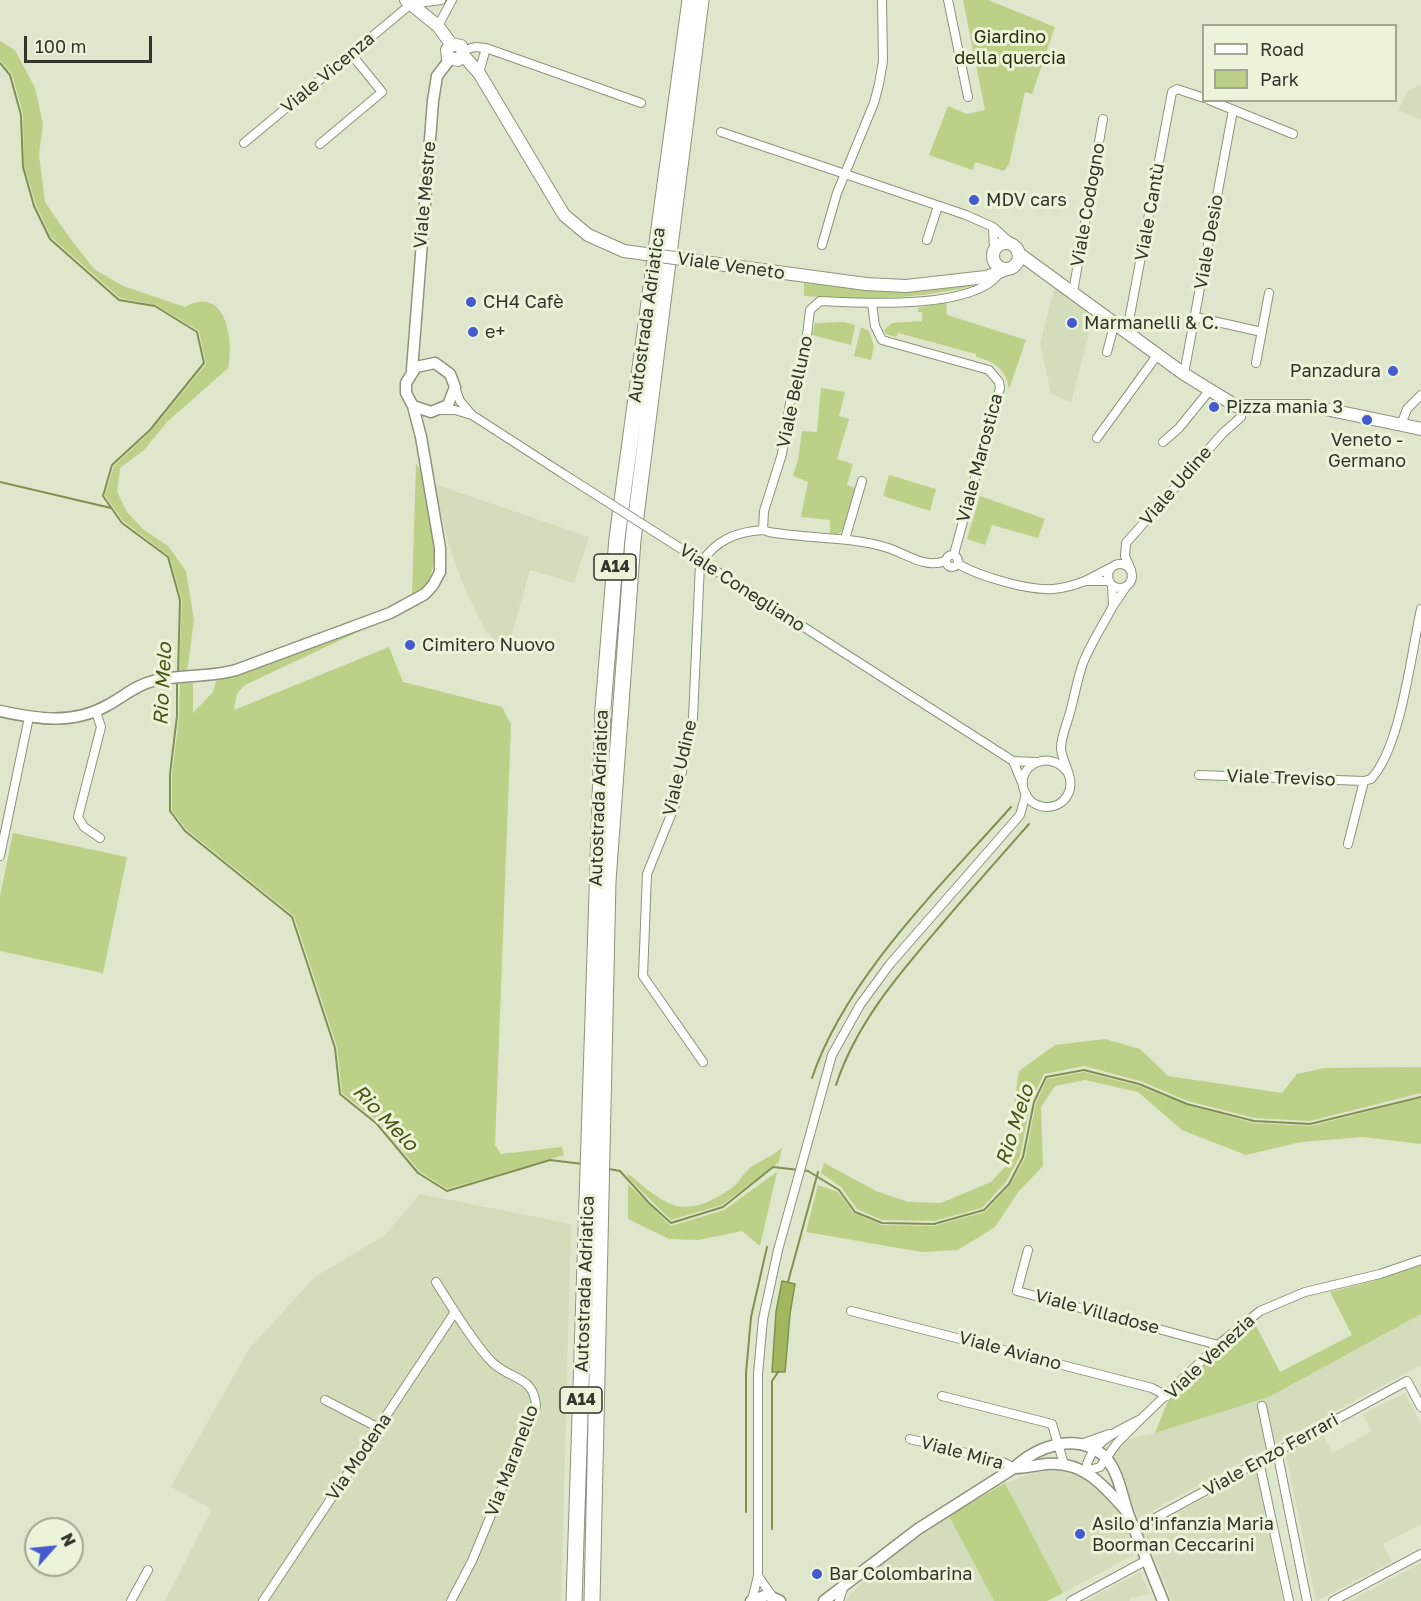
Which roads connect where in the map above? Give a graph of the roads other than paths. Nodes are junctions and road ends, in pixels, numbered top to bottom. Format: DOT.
graph roads {
  1 [pos="441,0"];
  2 [pos="452,0"];
  3 [pos="690,0"];
  4 [pos="702,0"];
  5 [pos="882,0"];
  6 [pos="948,0"];
  7 [pos="409,2"];
  8 [pos="438,26"];
  9 [pos="451,44"];
  10 [pos="486,48"];
  11 [pos="463,53"];
  12 [pos="351,54"];
  13 [pos="450,59"];
  14 [pos="479,73"];
  15 [pos="968,98"];
  16 [pos="1202,98"];
  17 [pos="1214,102"];
  18 [pos="641,103"];
  19 [pos="1233,110"];
  20 [pos="1103,119"];
  21 [pos="721,132"];
  22 [pos="1293,134"];
  23 [pos="244,142"];
  24 [pos="320,144"];
  25 [pos="844,175"];
  26 [pos="938,206"];
  27 [pos="993,228"];
  28 [pos="927,240"];
  29 [pos="822,245"];
  30 [pos="1015,248"];
  31 [pos="992,257"];
  32 [pos="1049,274"];
  33 [pos="997,275"];
  34 [pos="966,278"];
  35 [pos="1073,292"];
  36 [pos="1269,294"];
  37 [pos="872,304"];
  38 [pos="1195,317"];
  39 [pos="1114,322"];
  40 [pos="1127,331"];
  41 [pos="1262,332"];
  42 [pos="415,336"];
  43 [pos="1107,352"];
  44 [pos="1158,354"];
  45 [pos="430,363"];
  46 [pos="1256,363"];
  47 [pos="412,370"];
  48 [pos="1184,374"];
  49 [pos="455,387"];
  50 [pos="1209,391"];
  51 [pos="1421,395"];
  52 [pos="413,405"];
  53 [pos="1243,408"];
  54 [pos="435,411"];
  55 [pos="472,416"];
  56 [pos="1401,424"];
  57 [pos="1421,429"];
  58 [pos="421,436"];
  59 [pos="1097,438"];
  60 [pos="1163,442"];
  61 [pos="862,481"];
  62 [pos="763,530"];
  63 [pos="845,539"];
  64 [pos="954,554"];
  65 [pos="945,561"];
  66 [pos="958,564"];
  67 [pos="1110,567"];
  68 [pos="1131,570"];
  69 [pos="1085,581"];
  70 [pos="1110,583"];
  71 [pos="1126,587"];
  72 [pos="1113,606"];
  73 [pos="1421,609"];
  74 [pos="0,711"];
  75 [pos="96,712"];
  76 [pos="29,717"];
  77 [pos="1061,747"];
  78 [pos="1013,761"];
  79 [pos="1040,761"];
  80 [pos="1068,773"];
  81 [pos="1199,775"];
  82 [pos="1364,781"];
  83 [pos="1024,790"];
  84 [pos="1043,807"];
  85 [pos="1020,814"];
  86 [pos="100,838"];
  87 [pos="1348,844"];
  88 [pos="0,856"];
  89 [pos="703,1062"];
  90 [pos="1028,1250"];
  91 [pos="1421,1260"];
  92 [pos="436,1282"];
  93 [pos="851,1311"];
  94 [pos="456,1312"];
  95 [pos="1218,1345"];
  96 [pos="942,1396"];
  97 [pos="1167,1396"];
  98 [pos="325,1400"];
  99 [pos="1262,1406"];
  100 [pos="1421,1407"];
  101 [pos="1141,1419"];
  102 [pos="379,1428"];
  103 [pos="1112,1433"];
  104 [pos="910,1439"];
  105 [pos="1060,1444"];
  106 [pos="1081,1444"];
  107 [pos="1095,1449"];
  108 [pos="1274,1453"];
  109 [pos="1107,1458"];
  110 [pos="1259,1461"];
  111 [pos="1064,1464"];
  112 [pos="1014,1468"];
  113 [pos="1086,1471"];
  114 [pos="1128,1513"];
  115 [pos="1135,1529"];
  116 [pos="1421,1554"];
  117 [pos="1147,1560"];
  118 [pos="148,1570"];
  119 [pos="758,1576"];
  120 [pos="844,1584"];
  121 [pos="776,1599"];
  122 [pos="131,1601"];
  123 [pos="263,1601"];
  124 [pos="451,1601"];
  125 [pos="574,1601"];
  126 [pos="592,1601"];
  127 [pos="752,1601"];
  128 [pos="824,1601"];
  129 [pos="839,1601"];
  130 [pos="1071,1601"];
  131 [pos="1163,1601"];
  132 [pos="1289,1601"];
  133 [pos="1307,1601"];
  134 [pos="1333,1601"];
  1 -- 7 [label="street"];
  2 -- 8 [label="street"];
  3 -- 125 [label="highway, Autostrada Adriatica / A14"];
  4 -- 126 [label="highway, Autostrada Adriatica / A14"];
  5 -- 25 [label="street"];
  6 -- 15 [label="street"];
  7 -- 8 [label="main road, Viale Veneto"];
  7 -- 12 [label="street, Viale Vicenza"];
  8 -- 9 [label="main road, Viale Veneto"];
  9 -- 11 [label="main road, Viale Veneto"];
  9 -- 13 [label="main road"];
  10 -- 11 [label="street, Viale Veneto"];
  10 -- 14 [label="street"];
  10 -- 18 [label="street, Viale Veneto"];
  11 -- 13 [label="main road, Viale Veneto"];
  11 -- 14 [label="main road, Viale Veneto"];
  12 -- 23 [label="street, Viale Vicenza"];
  12 -- 24 [label="street"];
  13 -- 42 [label="street, Viale Mestre"];
  14 -- 34 [label="main road, Viale Veneto, bridge"];
  16 -- 40 [label="street, Viale Cantù"];
  17 -- 19 [label="street"];
  19 -- 22 [label="street"];
  19 -- 38 [label="street, Viale Desio"];
  20 -- 35 [label="street, Viale Codogno"];
  21 -- 25 [label="street, Viale Veneto"];
  25 -- 26 [label="street, Viale Veneto"];
  25 -- 29 [label="street"];
  26 -- 27 [label="street, Viale Veneto"];
  26 -- 28 [label="street"];
  27 -- 30 [label="street, Viale Veneto"];
  27 -- 31 [label="street"];
  30 -- 31 [label="main road, Viale Veneto"];
  30 -- 32 [label="main road, Viale Veneto"];
  30 -- 33 [label="main road"];
  31 -- 33 [label="main road"];
  31 -- 33 [label="main road"];
  31 -- 34 [label="main road, Viale Veneto"];
  32 -- 33 [label="main road, Viale Veneto"];
  32 -- 35 [label="main road, Viale Veneto"];
  33 -- 34 [label="main road, Viale Veneto"];
  33 -- 37 [label="street, Viale Belluno"];
  35 -- 39 [label="main road, Viale Veneto"];
  36 -- 41 [label="street"];
  37 -- 62 [label="street, Viale Belluno"];
  37 -- 64 [label="street, Viale Marostica"];
  38 -- 41 [label="street"];
  38 -- 48 [label="street, Viale Desio"];
  39 -- 40 [label="main road, Viale Veneto"];
  39 -- 43 [label="street"];
  40 -- 44 [label="main road, Viale Veneto"];
  41 -- 46 [label="street"];
  42 -- 45 [label="street"];
  42 -- 47 [label="street, Viale Mestre"];
  44 -- 48 [label="main road, Viale Veneto"];
  44 -- 59 [label="street"];
  45 -- 47 [label="street"];
  45 -- 49 [label="street"];
  47 -- 52 [label="street, Viale Mestre"];
  48 -- 50 [label="main road, Viale Veneto"];
  49 -- 54 [label="street"];
  49 -- 55 [label="street, Viale Conegliano"];
  50 -- 53 [label="main road, Viale Veneto"];
  50 -- 60 [label="street"];
  51 -- 56 [label="street"];
  52 -- 54 [label="street"];
  52 -- 58 [label="street, Viale Mestre"];
  53 -- 56 [label="main road"];
  53 -- 68 [label="street, Viale Udine"];
  54 -- 55 [label="street, Viale Conegliano"];
  54 -- 58 [label="street"];
  55 -- 78 [label="street, Viale Conegliano, bridge"];
  56 -- 57 [label="main road"];
  58 -- 75 [label="street, Viale Mestre"];
  61 -- 63 [label="street"];
  62 -- 63 [label="street"];
  62 -- 89 [label="street, Viale Udine"];
  63 -- 65 [label="street"];
  64 -- 65 [label="street"];
  64 -- 66 [label="street"];
  65 -- 66 [label="street"];
  66 -- 69 [label="street"];
  67 -- 68 [label="street"];
  67 -- 69 [label="street"];
  67 -- 70 [label="street"];
  68 -- 71 [label="street, Viale Udine"];
  69 -- 70 [label="street"];
  70 -- 71 [label="street"];
  70 -- 72 [label="street"];
  71 -- 72 [label="street, Viale Udine"];
  72 -- 77 [label="street, Viale Udine"];
  73 -- 82 [label="street, Viale Treviso"];
  74 -- 76 [label="street"];
  75 -- 76 [label="street"];
  75 -- 86 [label="street"];
  76 -- 88 [label="street"];
  77 -- 79 [label="street"];
  77 -- 80 [label="street"];
  78 -- 79 [label="street"];
  78 -- 83 [label="street"];
  79 -- 80 [label="street"];
  79 -- 83 [label="street"];
  80 -- 84 [label="street"];
  81 -- 82 [label="street, Viale Treviso"];
  82 -- 87 [label="street, Viale Treviso"];
  83 -- 84 [label="street"];
  83 -- 85 [label="street"];
  84 -- 85 [label="street"];
  85 -- 119 [label="street"];
  90 -- 95 [label="street, Viale Villadose"];
  91 -- 95 [label="street, Viale Venezia"];
  92 -- 94 [label="street, Via Maranello"];
  93 -- 97 [label="street, Viale Aviano"];
  94 -- 102 [label="street, Via Modena"];
  94 -- 124 [label="street, Via Maranello"];
  95 -- 97 [label="street, Viale Venezia"];
  96 -- 105 [label="street"];
  97 -- 101 [label="street, Viale Venezia"];
  98 -- 102 [label="street"];
  99 -- 108 [label="street"];
  100 -- 108 [label="street, Viale Enzo Ferrari"];
  101 -- 103 [label="street, Viale Venezia"];
  101 -- 109 [label="street, Viale Venezia"];
  102 -- 123 [label="street, Via Modena"];
  103 -- 106 [label="street, Viale Venezia"];
  103 -- 107 [label="street, Viale Venezia"];
  104 -- 112 [label="street, Viale Mira"];
  105 -- 106 [label="street, Viale Venezia"];
  105 -- 111 [label="street"];
  105 -- 112 [label="street, Viale Venezia"];
  106 -- 107 [label="street, Viale Venezia"];
  107 -- 109 [label="street, Viale Venezia"];
  107 -- 113 [label="street, Viale Venezia"];
  108 -- 110 [label="street, Viale Enzo Ferrari"];
  108 -- 133 [label="street"];
  109 -- 113 [label="street, Viale Venezia"];
  109 -- 114 [label="street"];
  110 -- 115 [label="street, Viale Enzo Ferrari"];
  110 -- 132 [label="street"];
  111 -- 112 [label="street, Viale Venezia"];
  111 -- 113 [label="street, Viale Venezia"];
  112 -- 120 [label="street, Viale Venezia"];
  113 -- 114 [label="street"];
  114 -- 115 [label="street"];
  115 -- 117 [label="street"];
  116 -- 134 [label="street"];
  117 -- 130 [label="street"];
  117 -- 131 [label="street"];
  118 -- 122 [label="street"];
  119 -- 121 [label="street"];
  119 -- 127 [label="street"];
  120 -- 128 [label="street, Viale Venezia"];
  120 -- 129 [label="street"];
  121 -- 127 [label="street"];
}
